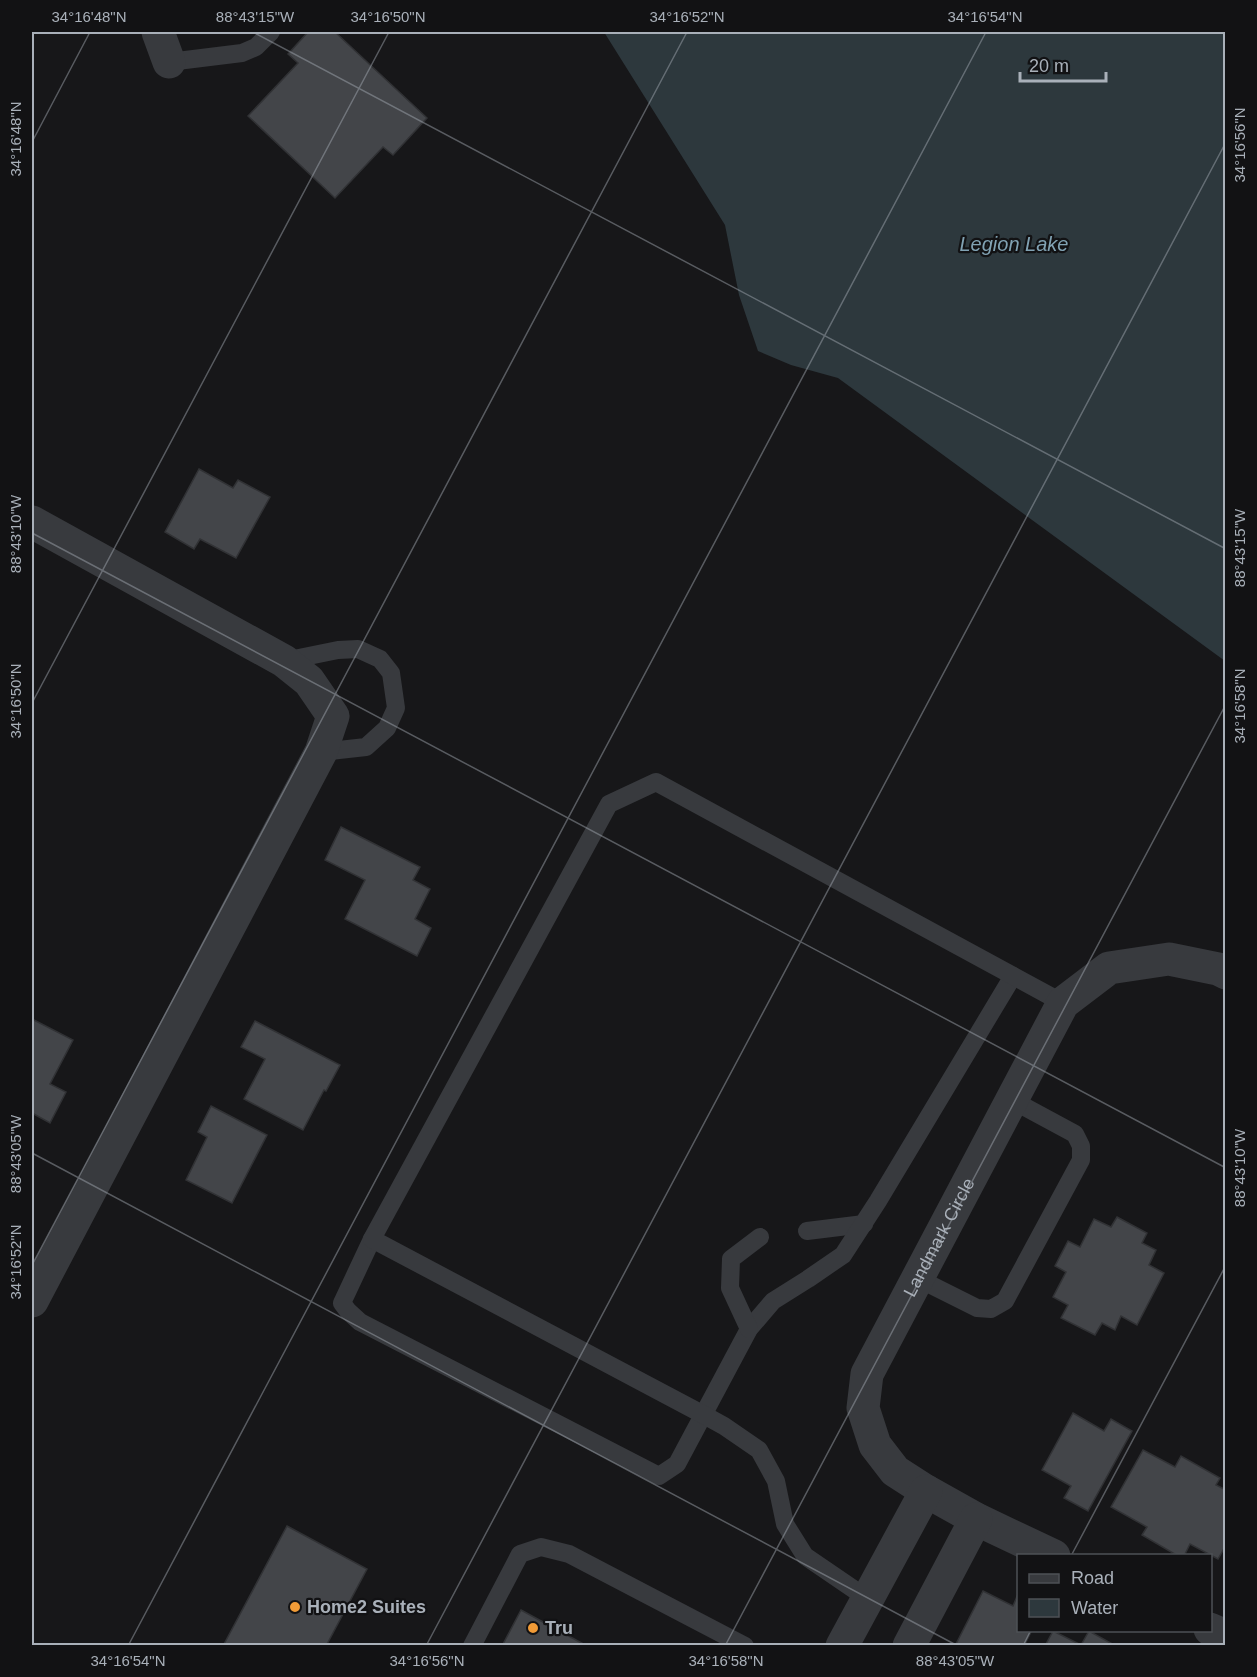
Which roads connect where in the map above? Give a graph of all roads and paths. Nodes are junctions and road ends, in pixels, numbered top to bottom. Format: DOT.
graph roads {
  1 [pos="158,32"];
  2 [pos="271,32"];
  3 [pos="169,62"];
  4 [pos="32,522"];
  5 [pos="284,661"];
  6 [pos="321,752"];
  7 [pos="1226,973"];
  8 [pos="1013,976"];
  9 [pos="1064,1003"];
  10 [pos="1012,1100"];
  11 [pos="864,1224"];
  12 [pos="807,1231"];
  13 [pos="760,1237"];
  14 [pos="372,1239"];
  15 [pos="917,1278"];
  16 [pos="32,1301"];
  17 [pos="749,1329"];
  18 [pos="704,1415"];
  19 [pos="926,1491"];
  20 [pos="976,1519"];
  21 [pos="1050,1554"];
  22 [pos="868,1599"];
  23 [pos="1212,1630"];
  24 [pos="1226,1636"];
  25 [pos="472,1646"];
  26 [pos="745,1646"];
  27 [pos="842,1646"];
  28 [pos="909,1646"];
  1 -- 3 [label="street"];
  2 -- 3 [label="lane"];
  4 -- 5 [label="street"];
  5 -- 6 [label="street"];
  5 -- 6 [label="lane"];
  6 -- 16 [label="street"];
  7 -- 9 [label="street, Landmark Circle"];
  8 -- 9 [label="lane"];
  8 -- 11 [label="lane"];
  8 -- 14 [label="lane"];
  9 -- 10 [label="street, Landmark Circle"];
  10 -- 15 [label="street, Landmark Circle"];
  10 -- 15 [label="lane"];
  11 -- 12 [label="lane"];
  11 -- 17 [label="lane"];
  13 -- 17 [label="lane"];
  14 -- 18 [label="lane"];
  14 -- 18 [label="lane"];
  15 -- 19 [label="street, Landmark Circle"];
  17 -- 18 [label="lane"];
  18 -- 22 [label="lane"];
  19 -- 20 [label="street, Landmark Circle"];
  19 -- 22 [label="street"];
  20 -- 21 [label="street, Landmark Circle"];
  20 -- 28 [label="street"];
  22 -- 27 [label="street"];
  23 -- 24 [label="street"];
  25 -- 26 [label="lane"];
}
